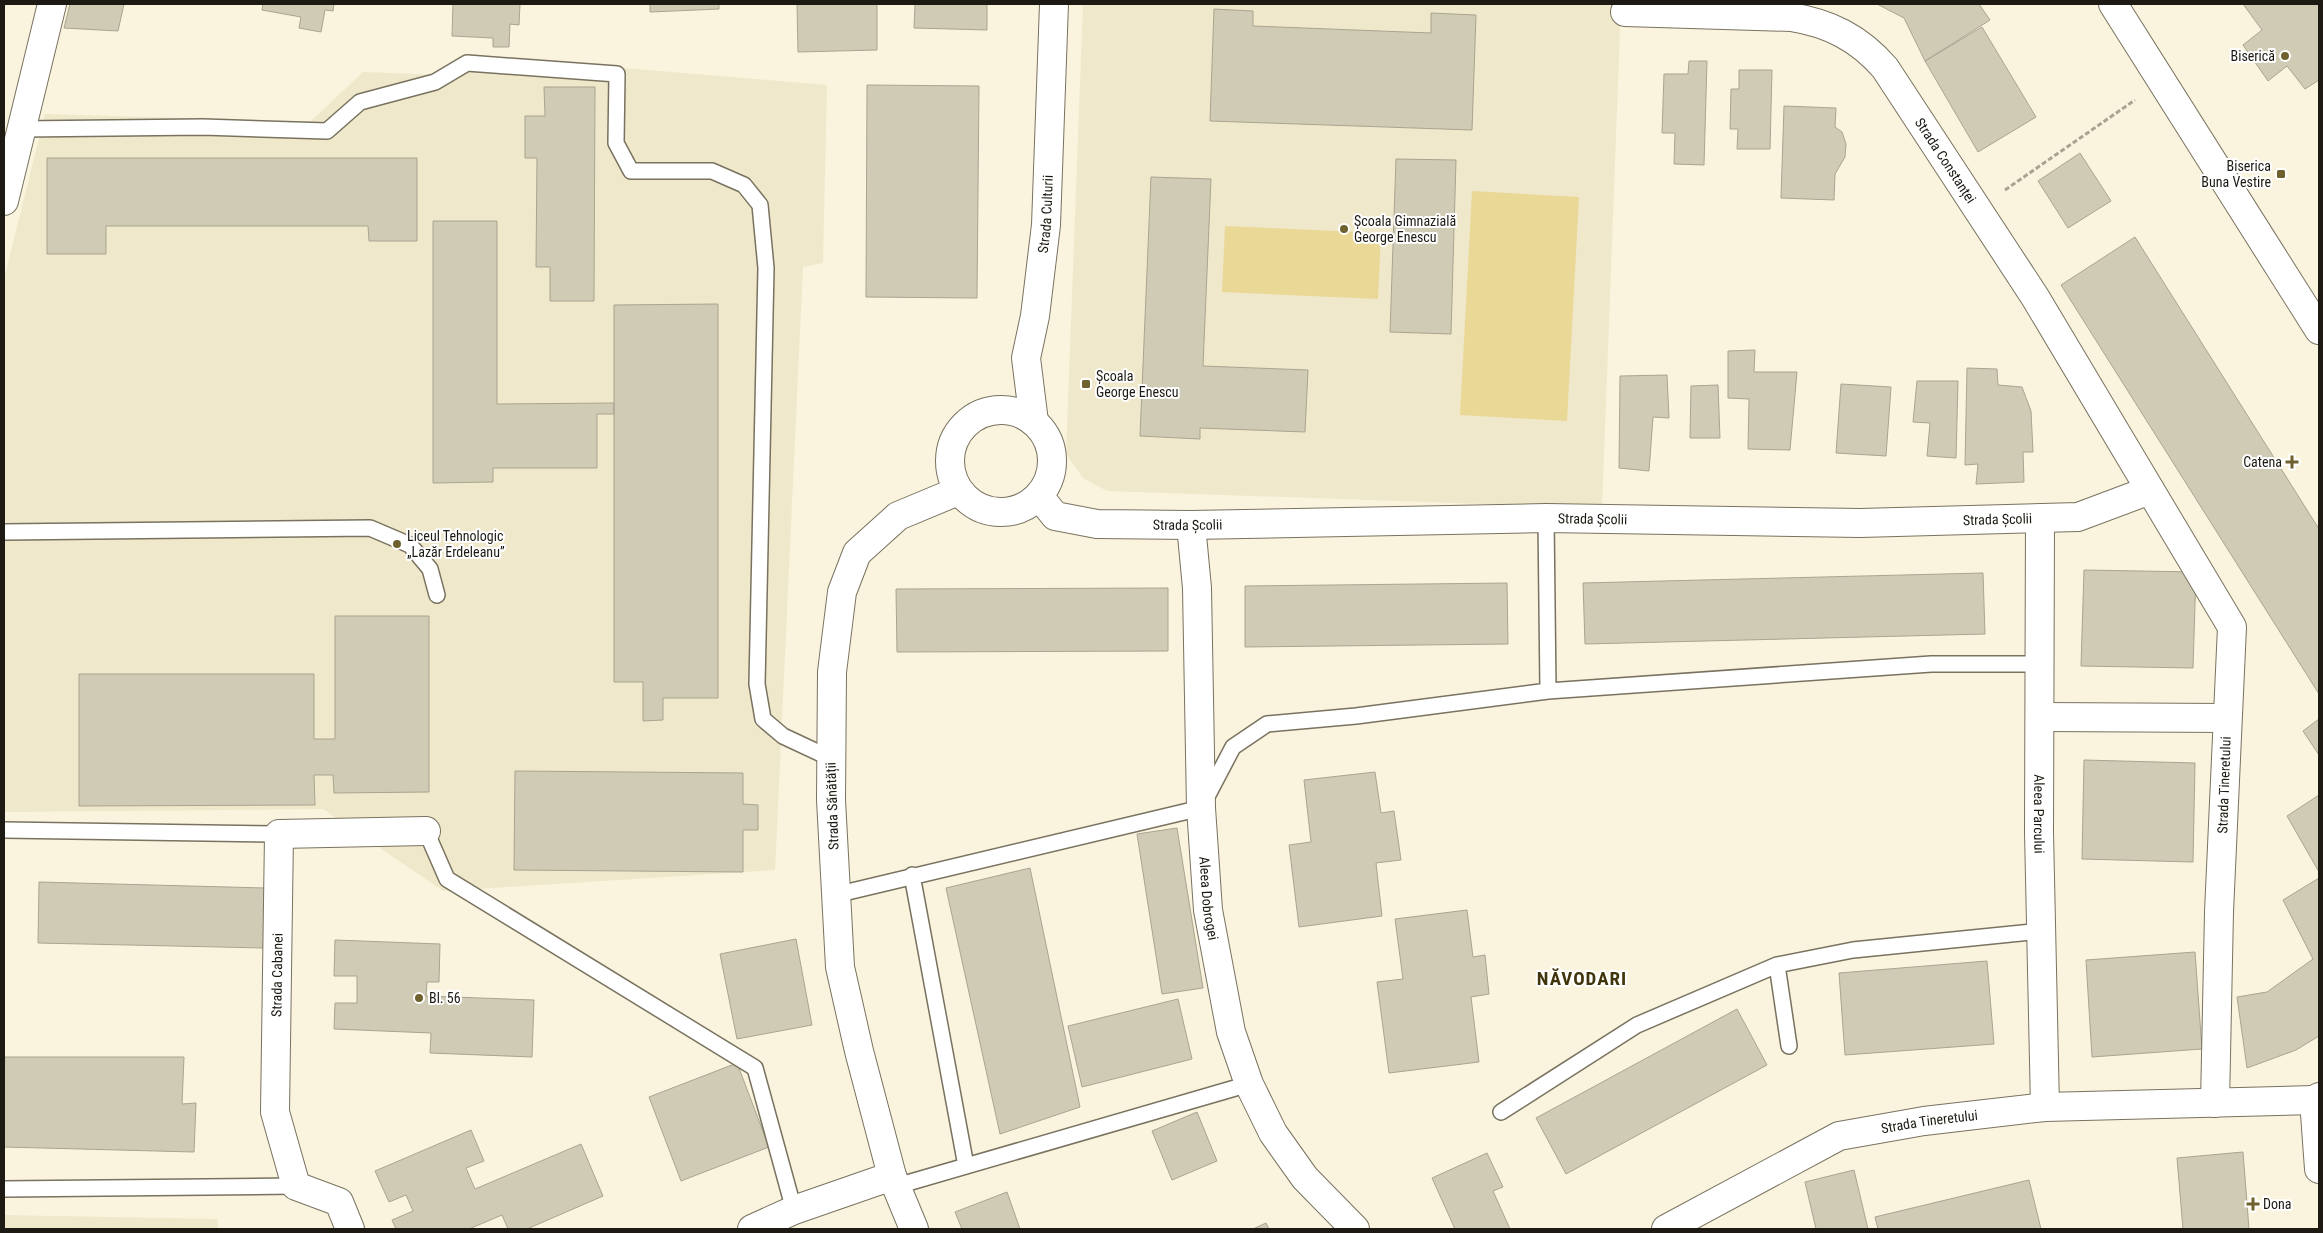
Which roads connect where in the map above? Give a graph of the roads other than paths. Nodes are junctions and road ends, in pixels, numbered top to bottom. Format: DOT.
graph roads {
  1 [pos="52,4"];
  2 [pos="1054,4"];
  3 [pos="2113,4"];
  4 [pos="1625,12"];
  5 [pos="22,129"];
  6 [pos="4,201"];
  7 [pos="2319,330"];
  8 [pos="1034,422"];
  9 [pos="2150,490"];
  10 [pos="958,491"];
  11 [pos="1039,496"];
  12 [pos="1546,518"];
  13 [pos="2040,520"];
  14 [pos="1191,525"];
  15 [pos="4,532"];
  16 [pos="437,595"];
  17 [pos="2041,664"];
  18 [pos="1548,692"];
  19 [pos="2040,717"];
  20 [pos="2227,718"];
  21 [pos="830,758"];
  22 [pos="1201,808"];
  23 [pos="4,830"];
  24 [pos="426,831"];
  25 [pos="279,834"];
  26 [pos="912,875"];
  27 [pos="835,895"];
  28 [pos="2041,932"];
  29 [pos="1777,965"];
  30 [pos="1789,1046"];
  31 [pos="1249,1084"];
  32 [pos="2316,1099"];
  33 [pos="2215,1103"];
  34 [pos="2046,1107"];
  35 [pos="1501,1112"];
  36 [pos="966,1166"];
  37 [pos="2319,1168"];
  38 [pos="895,1181"];
  39 [pos="296,1186"];
  40 [pos="4,1189"];
  41 [pos="794,1210"];
  42 [pos="350,1229"];
  43 [pos="754,1229"];
  44 [pos="914,1229"];
  45 [pos="1355,1229"];
  46 [pos="1666,1229"];
  1 -- 5 [label="street"];
  2 -- 8 [label="street, Strada Culturii"];
  3 -- 7 [label="street"];
  4 -- 9 [label="street, Strada Constanței"];
  5 -- 6 [label="street"];
  5 -- 21 [label="lane"];
  8 -- 10 [label="street"];
  8 -- 11 [label="street"];
  9 -- 13 [label="street, Strada Școlii"];
  9 -- 20 [label="street, Strada Tineretului"];
  10 -- 11 [label="street"];
  10 -- 21 [label="street, Strada Sănătății"];
  11 -- 14 [label="street, Strada Școlii"];
  12 -- 13 [label="street, Strada Școlii"];
  12 -- 14 [label="street, Strada Școlii"];
  12 -- 18 [label="lane"];
  13 -- 17 [label="street, Aleea Parcului"];
  14 -- 22 [label="street, Aleea Dobrogei"];
  15 -- 16 [label="lane"];
  17 -- 18 [label="lane"];
  17 -- 19 [label="street, Aleea Parcului"];
  18 -- 22 [label="lane"];
  19 -- 20 [label="street"];
  19 -- 28 [label="street, Aleea Parcului"];
  20 -- 33 [label="street, Strada Tineretului"];
  21 -- 27 [label="street, Strada Sănătății"];
  22 -- 26 [label="lane"];
  22 -- 31 [label="street, Aleea Dobrogei"];
  23 -- 25 [label="lane"];
  24 -- 25 [label="street"];
  24 -- 41 [label="lane"];
  25 -- 39 [label="street, Strada Cabanei"];
  26 -- 27 [label="lane"];
  26 -- 36 [label="lane"];
  27 -- 38 [label="street, Strada Sănătății"];
  28 -- 29 [label="lane"];
  28 -- 34 [label="street, Aleea Parcului"];
  29 -- 30 [label="lane"];
  29 -- 35 [label="lane"];
  31 -- 36 [label="lane"];
  31 -- 45 [label="street, Aleea Dobrogei"];
  32 -- 33 [label="street, Strada Tineretului"];
  32 -- 37 [label="street"];
  33 -- 34 [label="street, Strada Tineretului"];
  34 -- 46 [label="street, Strada Tineretului"];
  36 -- 38 [label="lane"];
  38 -- 41 [label="street"];
  38 -- 44 [label="street, Strada Sănătății"];
  39 -- 40 [label="lane"];
  39 -- 42 [label="street"];
  41 -- 43 [label="street"];
}
